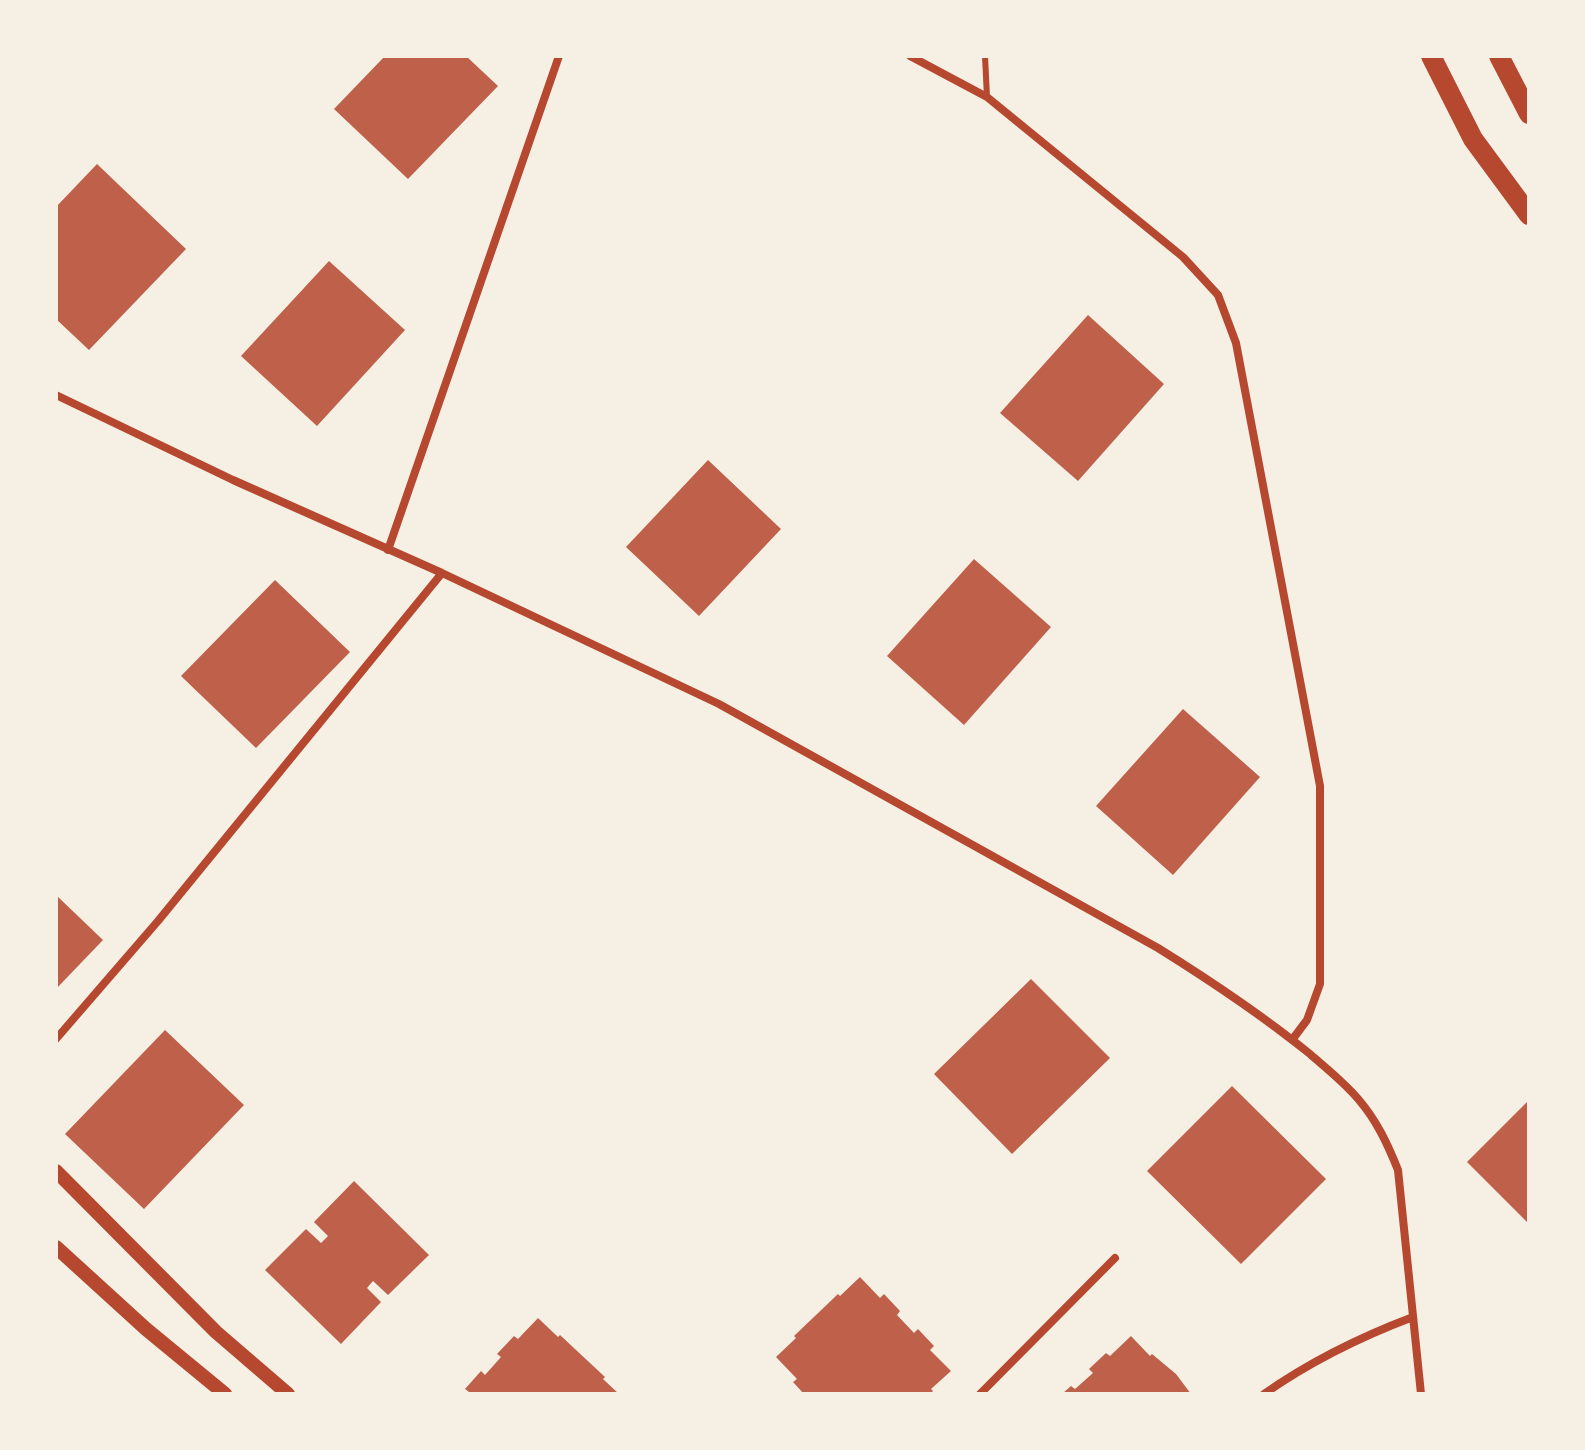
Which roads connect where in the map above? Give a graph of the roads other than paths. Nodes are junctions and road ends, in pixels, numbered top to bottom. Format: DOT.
graph roads {
  1 [pos="559,56"];
  2 [pos="910,56"];
  3 [pos="985,56"];
  4 [pos="1431,56"];
  5 [pos="1499,56"];
  6 [pos="987,97"];
  7 [pos="1529,114"];
  8 [pos="1529,215"];
  9 [pos="56,395"];
  10 [pos="388,550"];
  11 [pos="442,573"];
  12 [pos="56,1039"];
  13 [pos="1292,1040"];
  14 [pos="56,1171"];
  15 [pos="56,1247"];
  16 [pos="1115,1258"];
  17 [pos="1413,1317"];
  18 [pos="225,1394"];
  19 [pos="288,1394"];
  20 [pos="980,1394"];
  21 [pos="1264,1394"];
  22 [pos="1421,1394"];
  1 -- 10 [label="street"];
  2 -- 6 [label="street"];
  3 -- 6 [label="lane"];
  4 -- 8 [label="main road"];
  5 -- 7 [label="main road"];
  6 -- 13 [label="street"];
  9 -- 10 [label="street"];
  10 -- 11 [label="street"];
  11 -- 12 [label="street"];
  11 -- 13 [label="street"];
  13 -- 17 [label="street"];
  14 -- 19 [label="street"];
  15 -- 18 [label="street"];
  16 -- 20 [label="street"];
  17 -- 21 [label="street"];
  17 -- 22 [label="street"];
}
